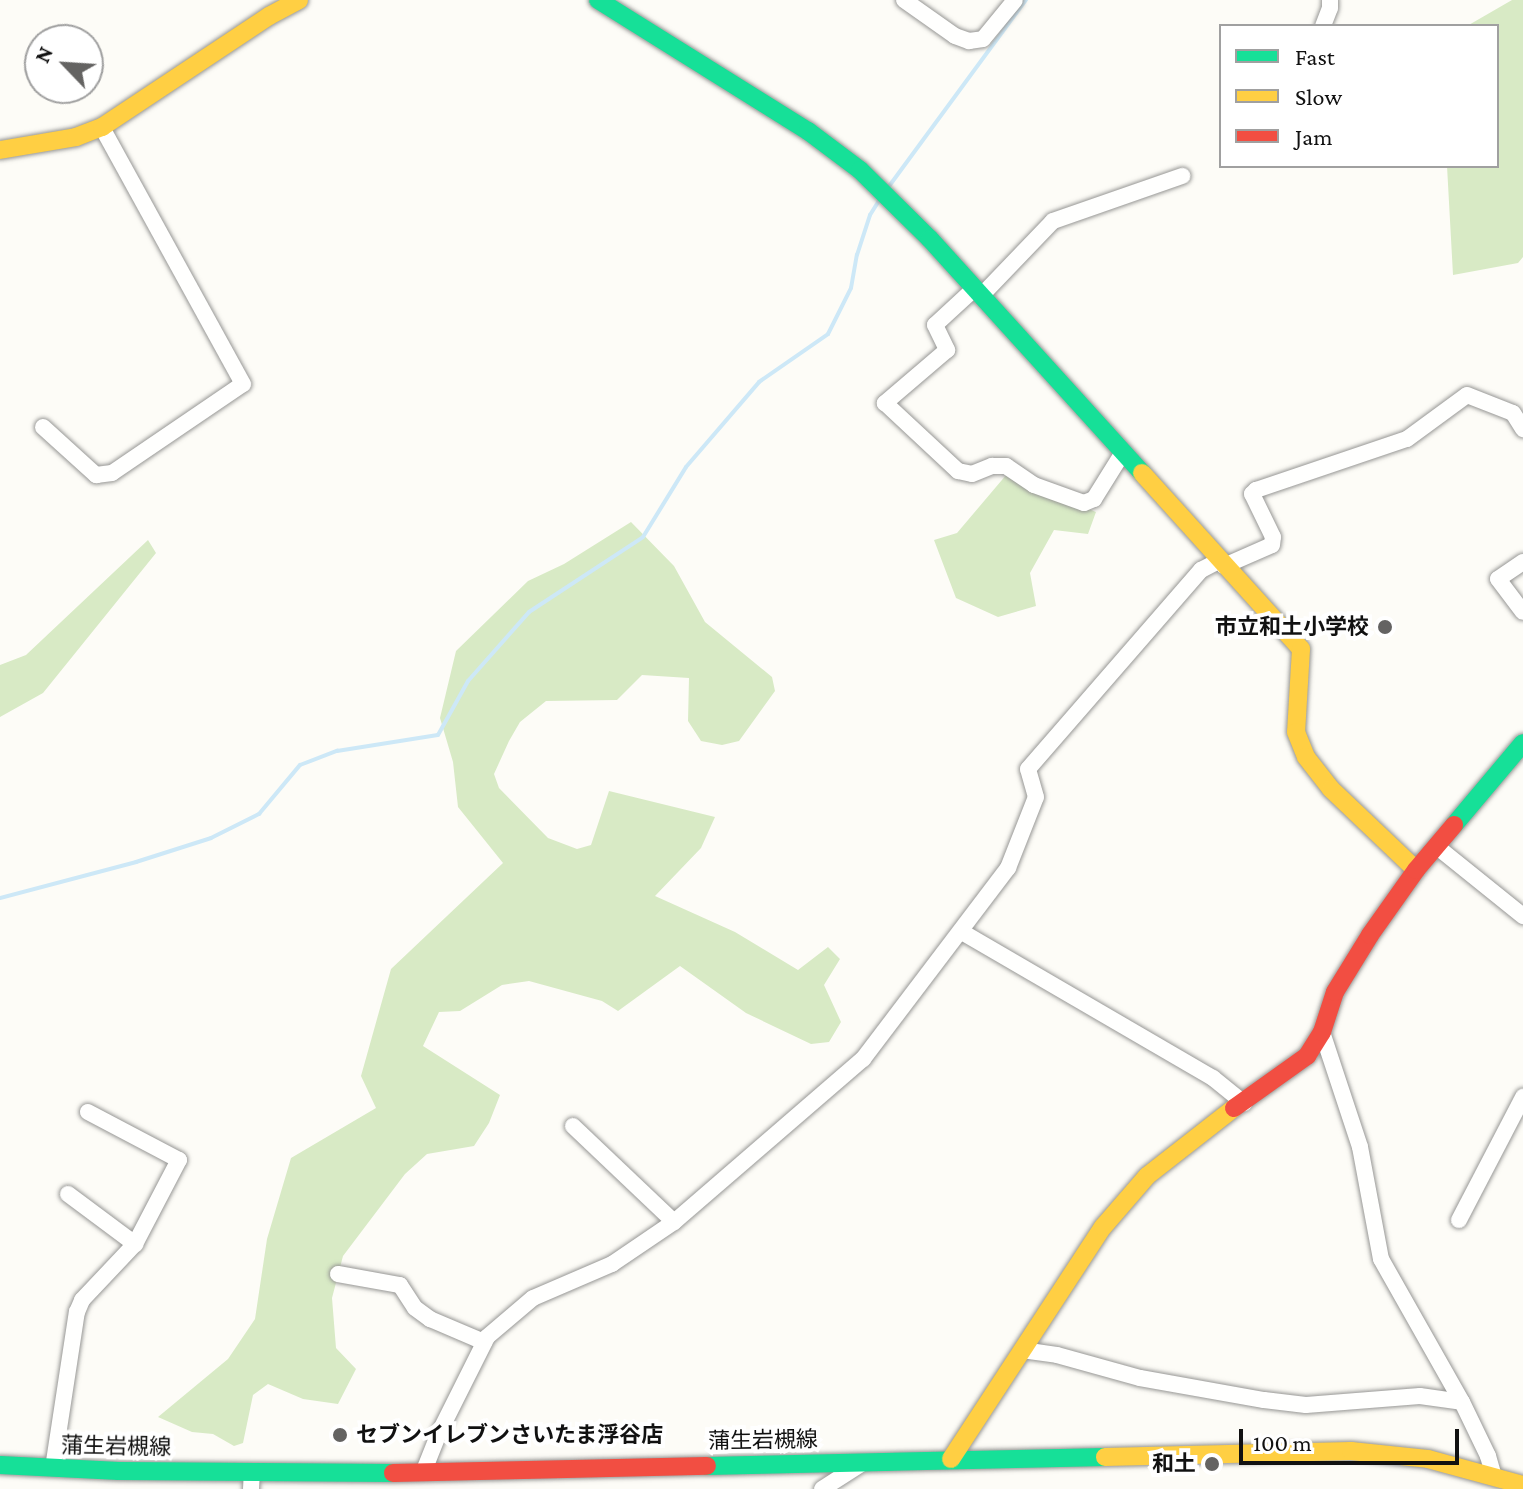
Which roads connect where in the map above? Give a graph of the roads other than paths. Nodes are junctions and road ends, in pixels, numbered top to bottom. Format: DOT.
graph roads {
  1 [pos="299,0"];
  2 [pos="598,0"];
  3 [pos="904,0"];
  4 [pos="1015,0"];
  5 [pos="1330,0"];
  6 [pos="1324,24"];
  7 [pos="102,127"];
  8 [pos="0,150"];
  9 [pos="1182,176"];
  10 [pos="978,292"];
  11 [pos="43,427"];
  12 [pos="1523,429"];
  13 [pos="1122,454"];
  14 [pos="1523,562"];
  15 [pos="1222,563"];
  16 [pos="1523,612"];
  17 [pos="1523,743"];
  18 [pos="1436,846"];
  19 [pos="1416,870"];
  20 [pos="1523,916"];
  21 [pos="962,932"];
  22 [pos="1322,1032"];
  23 [pos="1523,1097"];
  24 [pos="1244,1103"];
  25 [pos="88,1112"];
  26 [pos="573,1126"];
  27 [pos="68,1194"];
  28 [pos="1459,1220"];
  29 [pos="674,1222"];
  30 [pos="135,1244"];
  31 [pos="338,1274"];
  32 [pos="484,1342"];
  33 [pos="1022,1350"];
  34 [pos="1462,1402"];
  35 [pos="951,1459"];
  36 [pos="864,1462"];
  37 [pos="0,1465"];
  38 [pos="53,1468"];
  39 [pos="1493,1474"];
  40 [pos="414,1478"];
  41 [pos="122,1480"];
  42 [pos="252,1480"];
  43 [pos="312,1481"];
  44 [pos="1523,1485"];
  45 [pos="822,1489"];
  1 -- 7 [label="street"];
  2 -- 10 [label="street"];
  3 -- 4 [label="street"];
  5 -- 6 [label="street"];
  7 -- 8 [label="street"];
  7 -- 11 [label="street"];
  9 -- 10 [label="street"];
  10 -- 13 [label="street"];
  10 -- 13 [label="street"];
  12 -- 15 [label="street"];
  13 -- 15 [label="street"];
  14 -- 16 [label="street"];
  15 -- 19 [label="street"];
  15 -- 21 [label="street"];
  17 -- 18 [label="street"];
  18 -- 19 [label="street"];
  18 -- 20 [label="street"];
  19 -- 22 [label="street"];
  21 -- 24 [label="street"];
  21 -- 29 [label="street"];
  22 -- 24 [label="street"];
  22 -- 34 [label="street"];
  23 -- 28 [label="street"];
  24 -- 33 [label="street"];
  25 -- 30 [label="street"];
  26 -- 29 [label="street"];
  27 -- 30 [label="street"];
  29 -- 32 [label="street"];
  30 -- 38 [label="street"];
  31 -- 32 [label="street"];
  32 -- 40 [label="street"];
  33 -- 34 [label="street"];
  33 -- 35 [label="street"];
  34 -- 39 [label="street"];
  35 -- 36 [label="street, 蒲生岩槻線"];
  35 -- 39 [label="street, 蒲生岩槻線"];
  36 -- 40 [label="street, 蒲生岩槻線"];
  36 -- 45 [label="street"];
  37 -- 38 [label="street, 蒲生岩槻線"];
  38 -- 41 [label="street, 蒲生岩槻線"];
  39 -- 44 [label="street, 蒲生岩槻線"];
  40 -- 43 [label="street, 蒲生岩槻線"];
  41 -- 42 [label="street, 蒲生岩槻線"];
  42 -- 43 [label="street, 蒲生岩槻線"];
}
